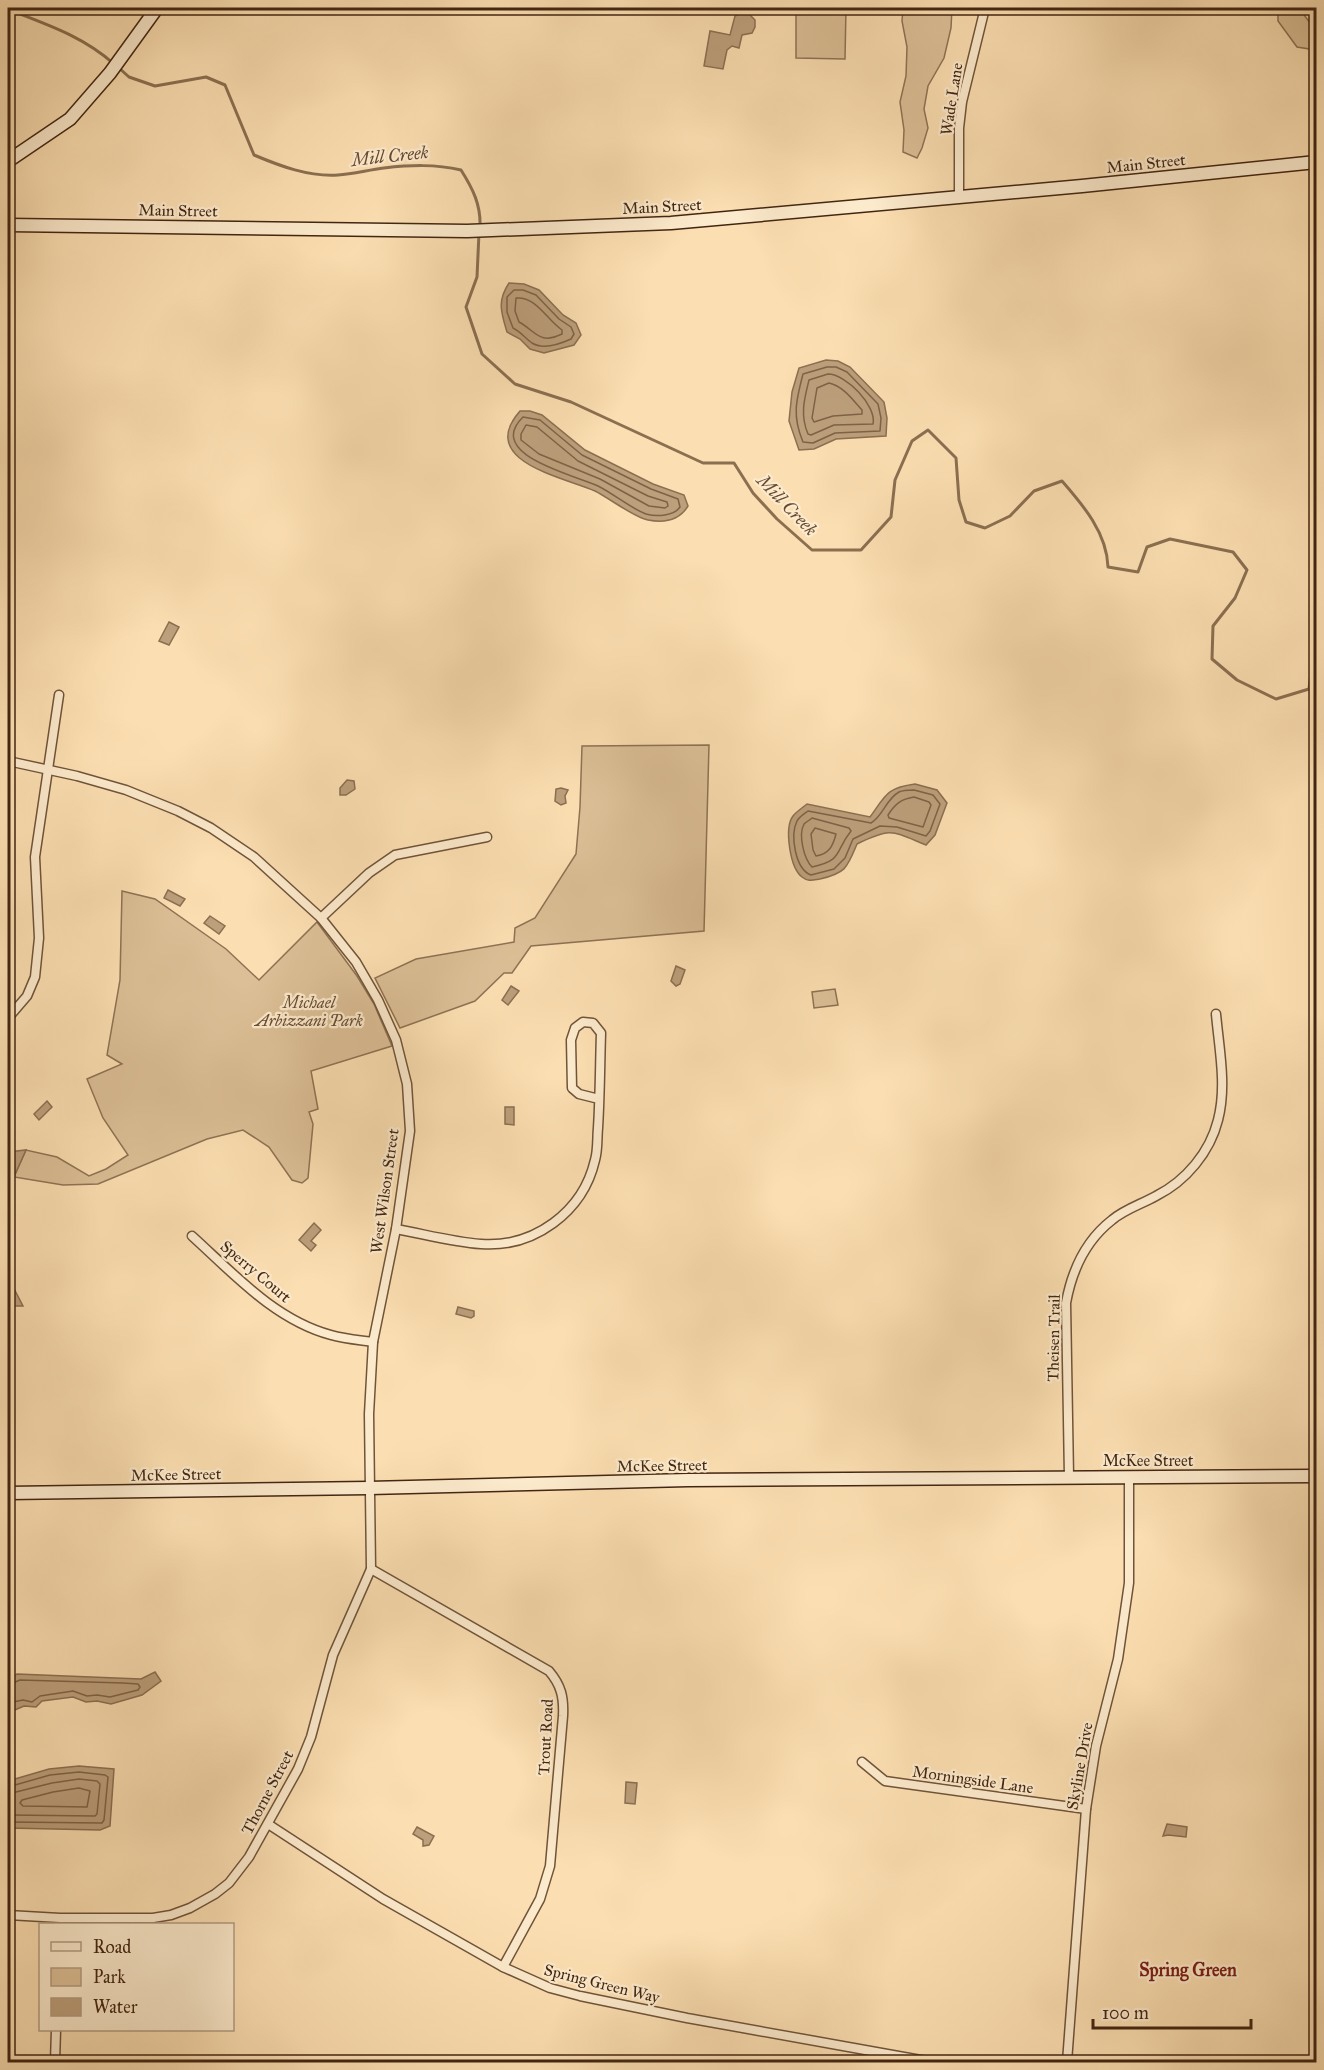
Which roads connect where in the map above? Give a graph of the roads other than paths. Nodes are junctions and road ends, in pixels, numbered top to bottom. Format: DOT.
graph roads {
  1 [pos="158,8"];
  2 [pos="985,8"];
  3 [pos="8,161"];
  4 [pos="1317,162"];
  5 [pos="959,197"];
  6 [pos="8,225"];
  7 [pos="59,695"];
  8 [pos="8,761"];
  9 [pos="47,768"];
  10 [pos="487,837"];
  11 [pos="321,918"];
  12 [pos="1216,1014"];
  13 [pos="8,1018"];
  14 [pos="599,1098"];
  15 [pos="396,1229"];
  16 [pos="192,1236"];
  17 [pos="373,1342"];
  18 [pos="1317,1476"];
  19 [pos="1069,1477"];
  20 [pos="1129,1477"];
  21 [pos="369,1488"];
  22 [pos="8,1493"];
  23 [pos="371,1569"];
  24 [pos="862,1762"];
  25 [pos="1086,1809"];
  26 [pos="268,1824"];
  27 [pos="8,1915"];
  28 [pos="60,1921"];
  29 [pos="503,1967"];
  30 [pos="56,2031"];
  31 [pos="55,2062"];
  32 [pos="932,2062"];
  33 [pos="1067,2062"];
  1 -- 3 [label="street"];
  2 -- 5 [label="street, Wade Lane"];
  4 -- 5 [label="street, Main Street"];
  5 -- 6 [label="street, Main Street"];
  7 -- 9 [label="street"];
  8 -- 9 [label="street, West Wilson Street"];
  9 -- 11 [label="street, West Wilson Street"];
  9 -- 13 [label="street"];
  10 -- 11 [label="street"];
  11 -- 15 [label="street, West Wilson Street"];
  12 -- 19 [label="street, Theisen Trail"];
  14 -- 14 [label="street"];
  14 -- 15 [label="street"];
  15 -- 17 [label="street, West Wilson Street"];
  16 -- 17 [label="street, Sperry Court"];
  17 -- 21 [label="street, West Wilson Street"];
  18 -- 20 [label="street, McKee Street"];
  19 -- 20 [label="street, McKee Street"];
  19 -- 21 [label="street, McKee Street"];
  20 -- 25 [label="street, Skyline Drive"];
  21 -- 22 [label="street, McKee Street"];
  21 -- 23 [label="street, Thorne Street"];
  23 -- 26 [label="street, Thorne Street"];
  23 -- 29 [label="street, Trout Road"];
  24 -- 25 [label="street, Morningside Lane"];
  25 -- 33 [label="street, Skyline Drive"];
  26 -- 28 [label="street, Thorne Street"];
  26 -- 29 [label="street, Spring Green Way"];
  27 -- 28 [label="street, Thorne Street"];
  29 -- 32 [label="street, Spring Green Way"];
  30 -- 31 [label="street"];
}
